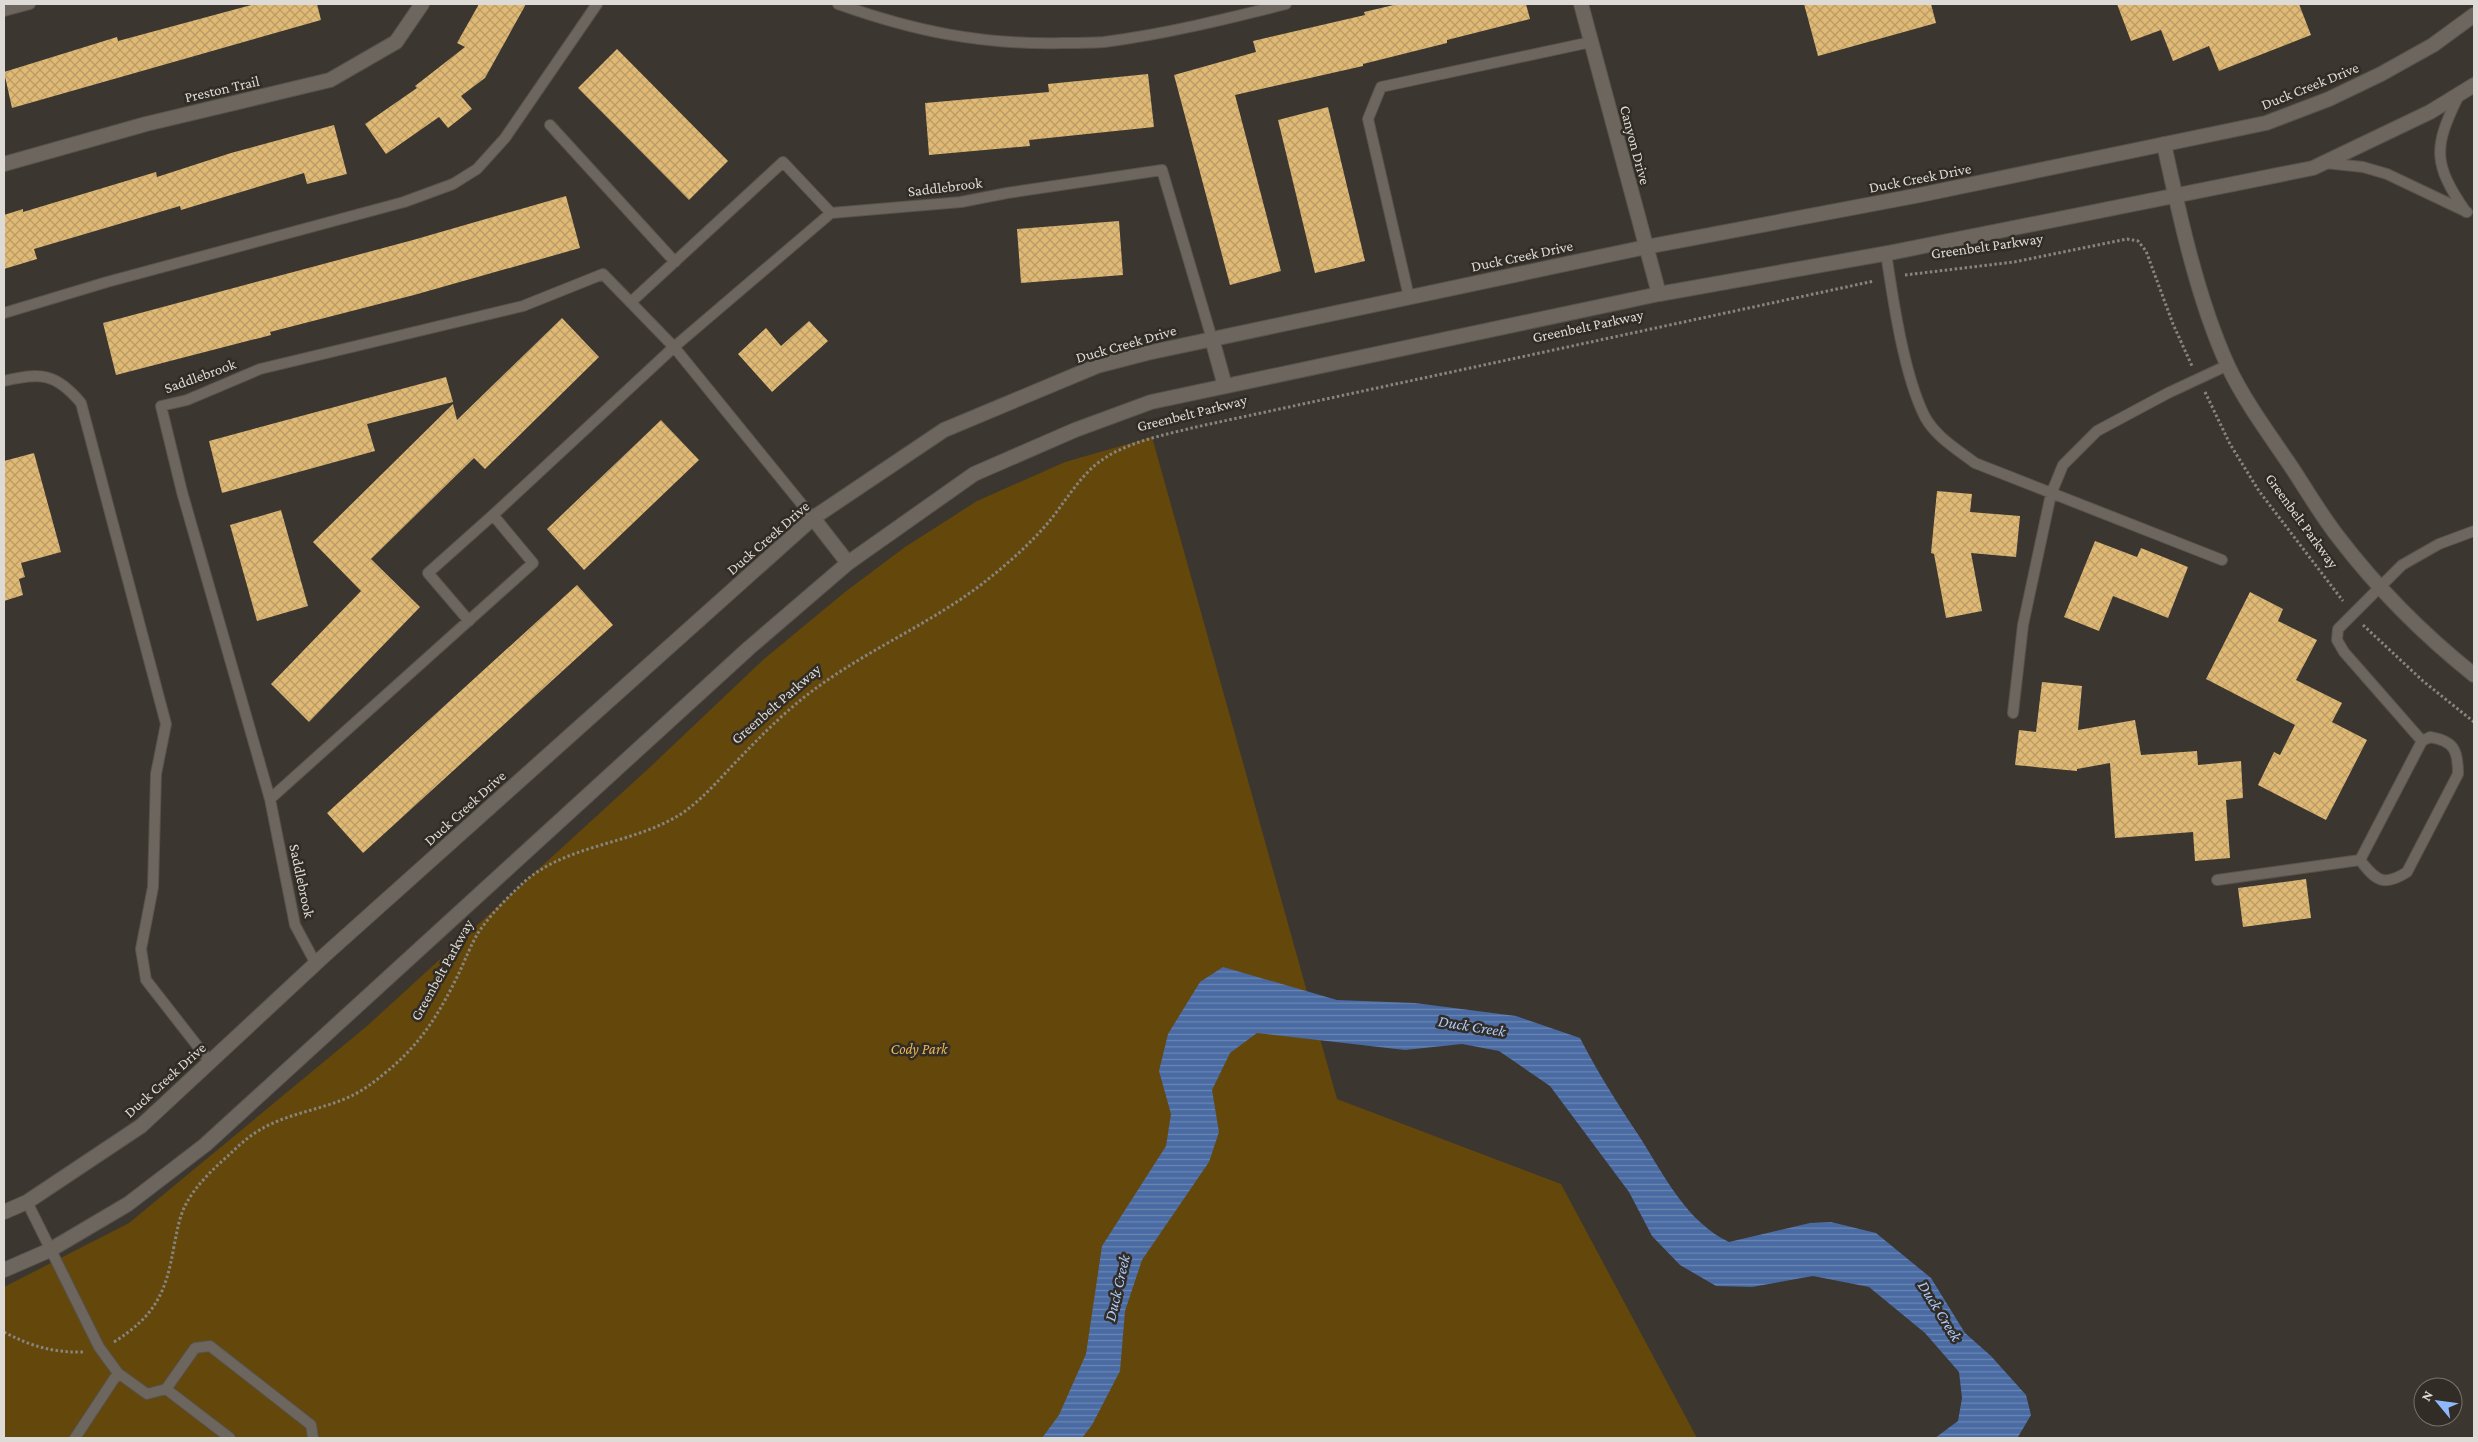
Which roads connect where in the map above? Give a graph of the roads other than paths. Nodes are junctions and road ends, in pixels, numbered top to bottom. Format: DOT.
graph roads {
  1 [pos="30,4"];
  2 [pos="422,4"];
  3 [pos="597,4"];
  4 [pos="838,4"];
  5 [pos="1286,4"];
  6 [pos="1581,4"];
  7 [pos="4,11"];
  8 [pos="2474,15"];
  9 [pos="1591,42"];
  10 [pos="2474,85"];
  11 [pos="2458,96"];
  12 [pos="550,125"];
  13 [pos="2164,144"];
  14 [pos="4,164"];
  15 [pos="2325,164"];
  16 [pos="2175,196"];
  17 [pos="831,213"];
  18 [pos="1646,247"];
  19 [pos="1886,254"];
  20 [pos="675,262"];
  21 [pos="1660,294"];
  22 [pos="1409,297"];
  23 [pos="631,302"];
  24 [pos="4,313"];
  25 [pos="1212,339"];
  26 [pos="674,347"];
  27 [pos="2228,365"];
  28 [pos="4,381"];
  29 [pos="1225,386"];
  30 [pos="2051,494"];
  31 [pos="493,515"];
  32 [pos="814,518"];
  33 [pos="2474,531"];
  34 [pos="2222,560"];
  35 [pos="848,563"];
  36 [pos="2379,586"];
  37 [pos="469,621"];
  38 [pos="2474,675"];
  39 [pos="2013,713"];
  40 [pos="2422,741"];
  41 [pos="270,799"];
  42 [pos="2360,860"];
  43 [pos="2217,880"];
  44 [pos="316,964"];
  45 [pos="210,1062"];
  46 [pos="27,1202"];
  47 [pos="4,1212"];
  48 [pos="50,1250"];
  49 [pos="4,1270"];
  50 [pos="118,1373"];
  51 [pos="166,1389"];
  52 [pos="75,1438"];
  53 [pos="230,1438"];
  54 [pos="313,1438"];
  1 -- 7 [label="lane"];
  2 -- 14 [label="main road, Preston Trail"];
  3 -- 24 [label="lane"];
  4 -- 5 [label="lane"];
  6 -- 9 [label="main road, Canyon Drive"];
  8 -- 13 [label="main road, Duck Creek Drive"];
  9 -- 18 [label="main road, Canyon Drive"];
  9 -- 22 [label="lane"];
  10 -- 11 [label="main road"];
  11 -- 15 [label="main road"];
  11 -- 15 [label="lane"];
  12 -- 20 [label="lane"];
  13 -- 16 [label="main road, Greenbelt Parkway"];
  13 -- 18 [label="main road, Duck Creek Drive"];
  15 -- 16 [label="main road"];
  16 -- 19 [label="main road"];
  16 -- 27 [label="main road, Greenbelt Parkway"];
  17 -- 20 [label="lane"];
  17 -- 25 [label="lane, Saddlebrook"];
  17 -- 26 [label="lane"];
  18 -- 21 [label="main road, Canyon Drive"];
  18 -- 22 [label="main road, Duck Creek Drive"];
  19 -- 21 [label="main road"];
  19 -- 30 [label="lane"];
  20 -- 23 [label="lane"];
  21 -- 29 [label="main road"];
  22 -- 25 [label="main road, Duck Creek Drive"];
  23 -- 26 [label="lane, Saddlebrook"];
  23 -- 41 [label="lane, Saddlebrook"];
  25 -- 29 [label="main road"];
  25 -- 32 [label="main road, Duck Creek Drive"];
  26 -- 31 [label="lane"];
  26 -- 32 [label="lane, Saddlebrook"];
  27 -- 30 [label="lane"];
  27 -- 36 [label="main road, Greenbelt Parkway"];
  28 -- 45 [label="lane"];
  29 -- 35 [label="main road"];
  30 -- 34 [label="lane"];
  30 -- 39 [label="lane"];
  31 -- 37 [label="lane"];
  31 -- 37 [label="lane"];
  32 -- 35 [label="main road"];
  32 -- 44 [label="main road, Duck Creek Drive"];
  33 -- 36 [label="lane"];
  35 -- 48 [label="main road"];
  36 -- 38 [label="main road, Greenbelt Parkway"];
  36 -- 40 [label="lane"];
  37 -- 41 [label="lane"];
  40 -- 42 [label="lane"];
  40 -- 42 [label="lane"];
  41 -- 44 [label="lane, Saddlebrook"];
  42 -- 43 [label="lane"];
  44 -- 45 [label="main road, Duck Creek Drive"];
  45 -- 46 [label="main road, Duck Creek Drive"];
  46 -- 47 [label="main road, Duck Creek Drive"];
  46 -- 48 [label="lane"];
  48 -- 49 [label="main road"];
  48 -- 50 [label="lane"];
  50 -- 51 [label="lane"];
  50 -- 52 [label="lane"];
  51 -- 53 [label="lane"];
  51 -- 54 [label="lane"];
}
